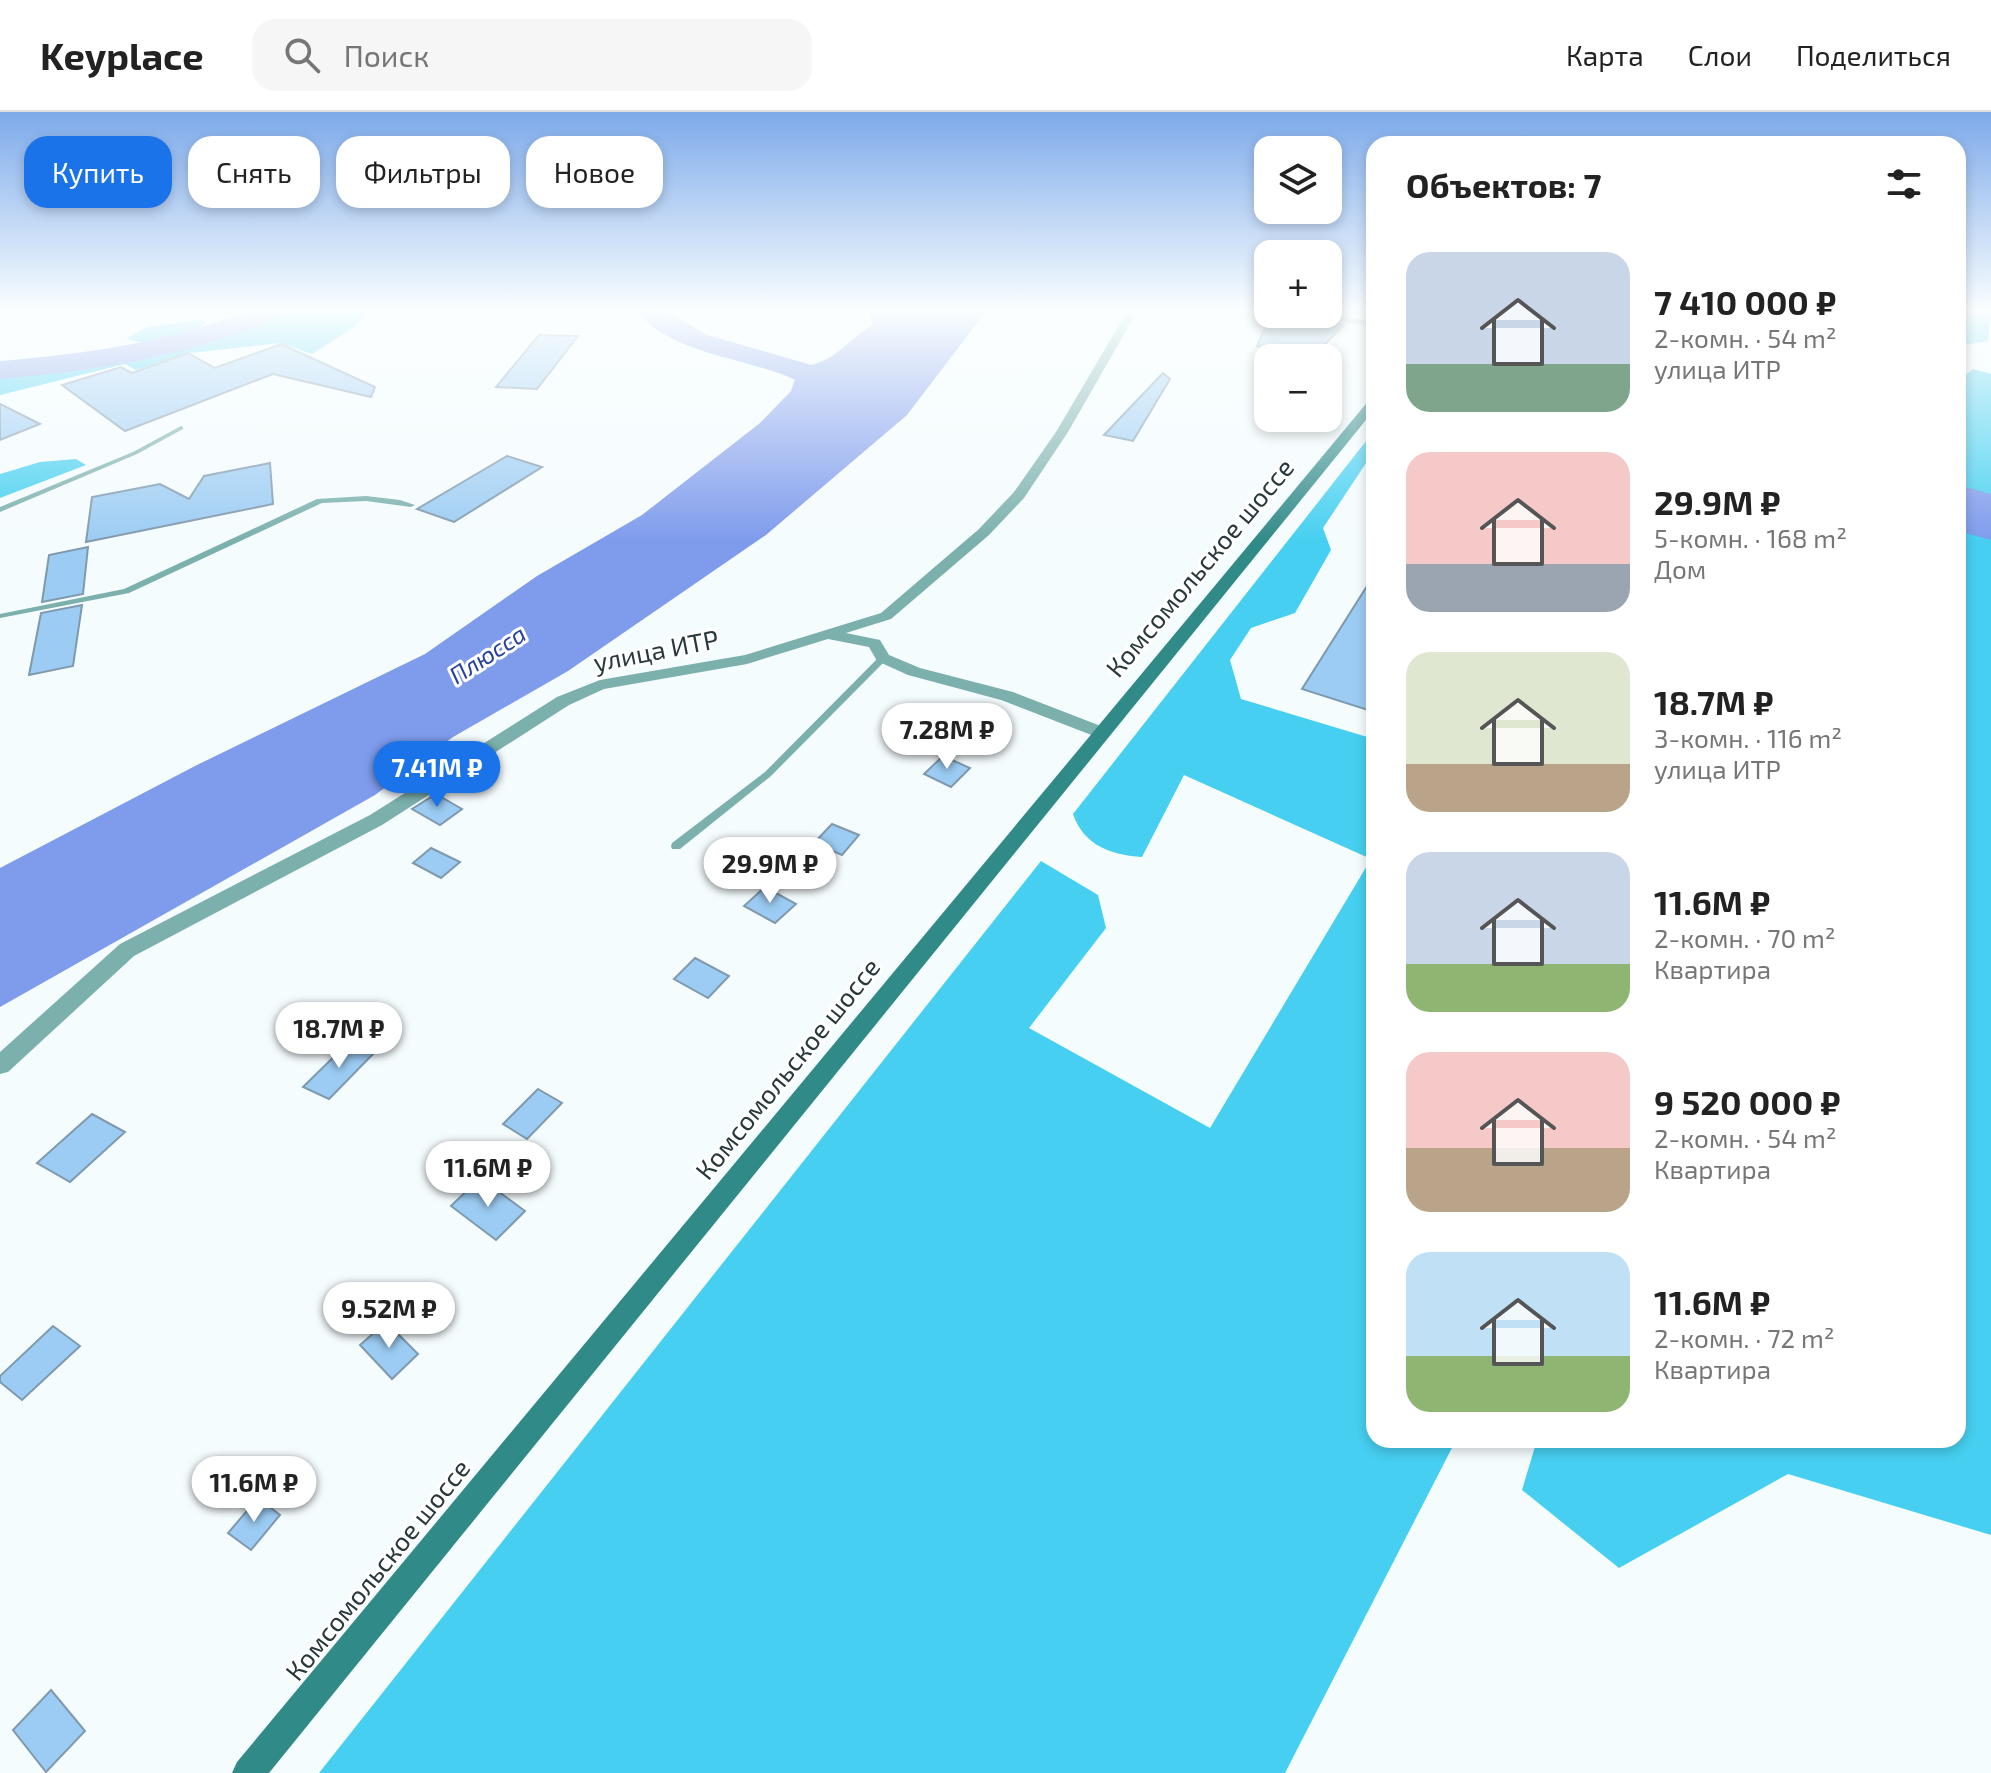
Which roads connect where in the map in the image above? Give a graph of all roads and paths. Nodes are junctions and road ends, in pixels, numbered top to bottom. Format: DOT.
graph roads {
  1 [pos="1088,388"];
  2 [pos="1366,412"];
  3 [pos="181,428"];
  4 [pos="411,505"];
  5 [pos="0,510"];
  6 [pos="0,616"];
  7 [pos="886,616"];
  8 [pos="828,635"];
  9 [pos="879,651"];
  10 [pos="1100,732"];
  11 [pos="676,846"];
  12 [pos="0,1065"];
  13 [pos="248,1773"];
  1 -- 7 [label="street, улица ИТР"];
  2 -- 10 [label="main road, Комсомольское шоссе"];
  3 -- 5 [label="lane"];
  4 -- 6 [label="lane"];
  7 -- 8 [label="street, улица ИТР"];
  7 -- 9 [label="street"];
  8 -- 9 [label="street"];
  8 -- 12 [label="street, улица ИТР"];
  9 -- 10 [label="street"];
  9 -- 11 [label="lane"];
  10 -- 13 [label="main road, Комсомольское шоссе"];
}
